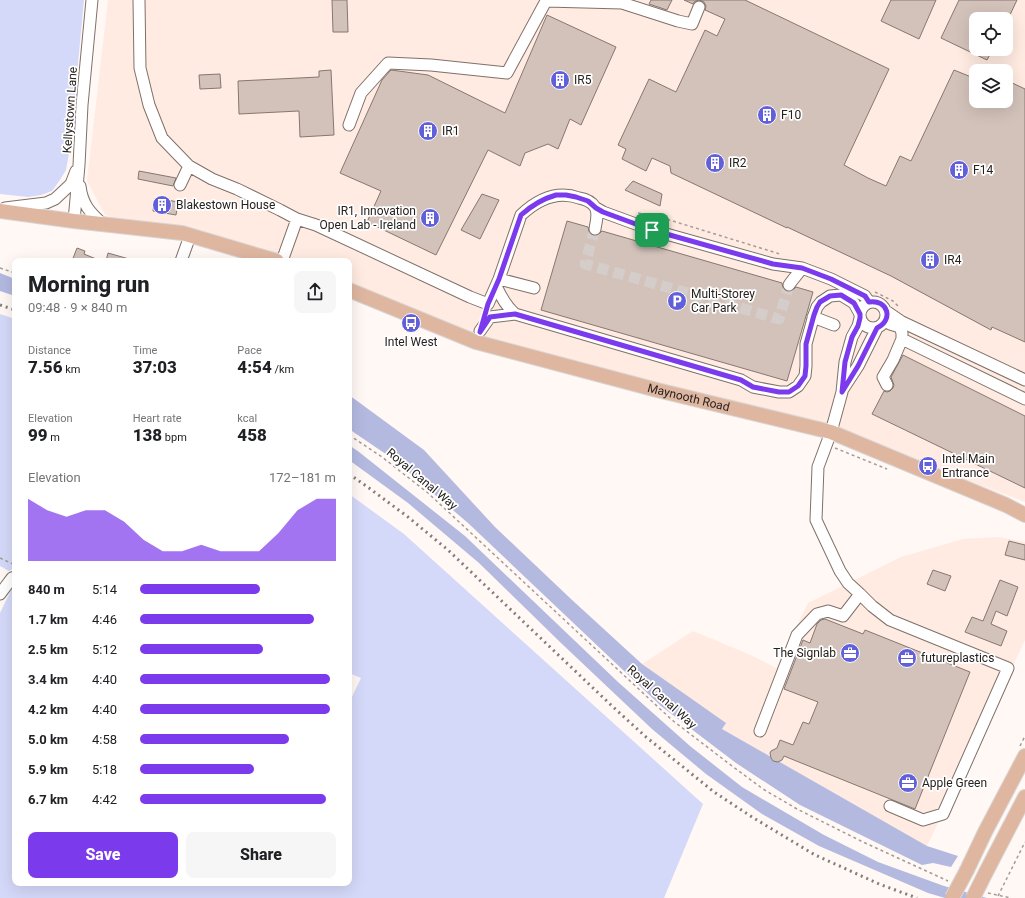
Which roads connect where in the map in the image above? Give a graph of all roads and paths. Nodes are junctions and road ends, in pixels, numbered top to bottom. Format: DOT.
graph roads {
  1 [pos="92,0"];
  2 [pos="139,0"];
  3 [pos="700,7"];
  4 [pos="349,125"];
  5 [pos="79,165"];
  6 [pos="189,166"];
  7 [pos="180,185"];
  8 [pos="596,208"];
  9 [pos="0,210"];
  10 [pos="297,219"];
  11 [pos="74,221"];
  12 [pos="104,224"];
  13 [pos="595,229"];
  14 [pos="190,236"];
  15 [pos="182,258"];
  16 [pos="267,258"];
  17 [pos="283,258"];
  18 [pos="0,268"];
  19 [pos="802,268"];
  20 [pos="12,272"];
  21 [pos="497,282"];
  22 [pos="789,285"];
  23 [pos="534,288"];
  24 [pos="352,291"];
  25 [pos="869,302"];
  26 [pos="488,304"];
  27 [pos="886,311"];
  28 [pos="515,314"];
  29 [pos="860,316"];
  30 [pos="813,317"];
  31 [pos="902,322"];
  32 [pos="834,325"];
  33 [pos="882,326"];
  34 [pos="902,339"];
  35 [pos="1025,380"];
  36 [pos="887,384"];
  37 [pos="842,392"];
  38 [pos="1025,399"];
  39 [pos="831,432"];
  40 [pos="352,437"];
  41 [pos="1025,515"];
  42 [pos="0,558"];
  43 [pos="12,564"];
  44 [pos="12,580"];
  45 [pos="859,593"];
  46 [pos="0,594"];
  47 [pos="760,731"];
  48 [pos="1025,756"];
  49 [pos="1025,797"];
  50 [pos="890,806"];
  51 [pos="1025,842"];
  52 [pos="952,883"];
  53 [pos="978,895"];
  54 [pos="998,896"];
  55 [pos="952,898"];
  56 [pos="1011,898"];
  1 -- 5 [label="street, Kellystown Lane"];
  2 -- 6 [label="street"];
  3 -- 4 [label="street"];
  5 -- 9 [label="street"];
  5 -- 11 [label="street, Kellystown Lane"];
  5 -- 12 [label="street"];
  6 -- 7 [label="street"];
  6 -- 10 [label="street"];
  8 -- 13 [label="street"];
  8 -- 19 [label="street"];
  8 -- 21 [label="street"];
  9 -- 11 [label="main road"];
  10 -- 17 [label="street"];
  10 -- 26 [label="street"];
  11 -- 12 [label="main road"];
  12 -- 14 [label="main road"];
  14 -- 15 [label="street"];
  14 -- 16 [label="main road"];
  18 -- 20 [label="path"];
  19 -- 22 [label="street"];
  19 -- 25 [label="street"];
  21 -- 23 [label="street"];
  21 -- 26 [label="street"];
  21 -- 28 [label="street"];
  24 -- 39 [label="main road, Maynooth Road"];
  25 -- 27 [label="street"];
  25 -- 29 [label="street"];
  26 -- 28 [label="street"];
  27 -- 31 [label="street"];
  27 -- 33 [label="street"];
  28 -- 30 [label="street"];
  29 -- 30 [label="street"];
  29 -- 33 [label="street"];
  29 -- 37 [label="street"];
  30 -- 32 [label="street"];
  31 -- 33 [label="street"];
  31 -- 35 [label="street"];
  33 -- 34 [label="street"];
  33 -- 37 [label="street"];
  34 -- 36 [label="street"];
  34 -- 38 [label="street"];
  37 -- 39 [label="street"];
  39 -- 41 [label="main road, Maynooth Road"];
  39 -- 45 [label="street"];
  40 -- 52 [label="path, Royal Canal Way"];
  42 -- 43 [label="path"];
  44 -- 46 [label="street"];
  45 -- 47 [label="street"];
  45 -- 50 [label="street"];
  48 -- 55 [label="main road, bridge"];
  49 -- 53 [label="main road, bridge"];
  51 -- 54 [label="path"];
  53 -- 54 [label="path"];
  54 -- 56 [label="path"];
}
